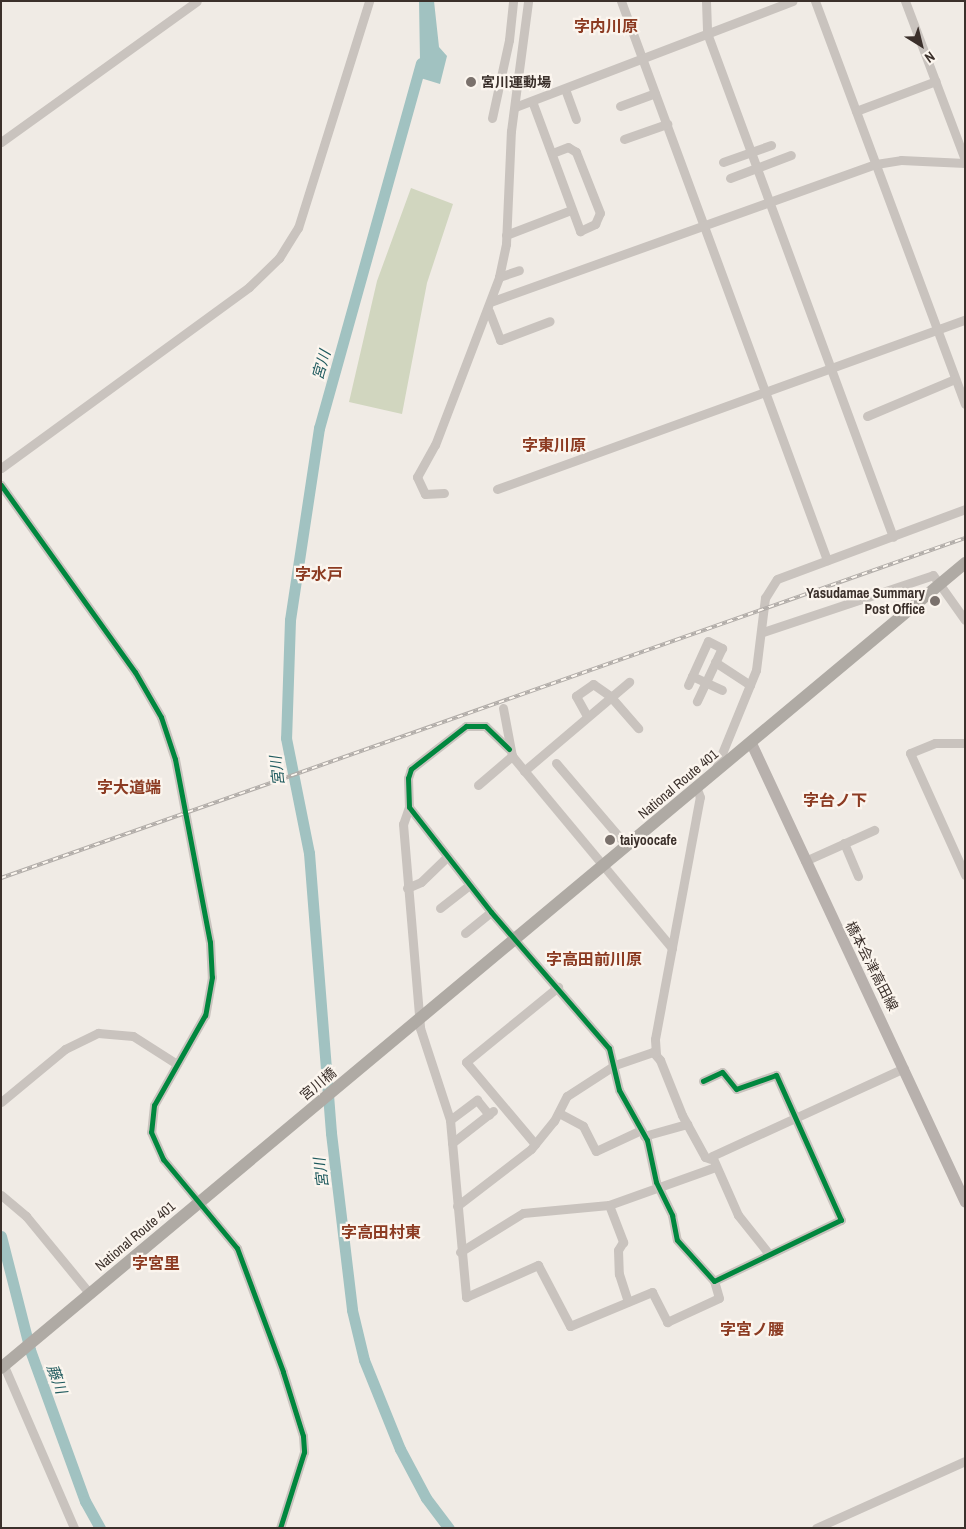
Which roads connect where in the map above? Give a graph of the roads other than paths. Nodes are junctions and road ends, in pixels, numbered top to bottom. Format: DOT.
graph roads {
  1 [pos="197,1"];
  2 [pos="369,1"];
  3 [pos="513,1"];
  4 [pos="528,1"];
  5 [pos="621,1"];
  6 [pos="706,1"];
  7 [pos="792,1"];
  8 [pos="815,1"];
  9 [pos="905,1"];
  10 [pos="707,33"];
  11 [pos="642,58"];
  12 [pos="936,81"];
  13 [pos="566,88"];
  14 [pos="655,93"];
  15 [pos="532,101"];
  16 [pos="620,106"];
  17 [pos="515,107"];
  18 [pos="856,111"];
  19 [pos="492,118"];
  20 [pos="576,119"];
  21 [pos="667,124"];
  22 [pos="624,139"];
  23 [pos="1,142"];
  24 [pos="771,145"];
  25 [pos="750,152"];
  26 [pos="552,153"];
  27 [pos="791,155"];
  28 [pos="965,161"];
  29 [pos="724,162"];
  30 [pos="876,164"];
  31 [pos="756,168"];
  32 [pos="730,178"];
  33 [pos="768,200"];
  34 [pos="571,210"];
  35 [pos="703,224"];
  36 [pos="506,235"];
  37 [pos="519,270"];
  38 [pos="499,278"];
  39 [pos="493,301"];
  40 [pos="489,311"];
  41 [pos="965,320"];
  42 [pos="550,321"];
  43 [pos="937,330"];
  44 [pos="830,370"];
  45 [pos="955,379"];
  46 [pos="766,393"];
  47 [pos="964,401"];
  48 [pos="867,416"];
  49 [pos="1,468"];
  50 [pos="1,485"];
  51 [pos="496,489"];
  52 [pos="444,493"];
  53 [pos="965,509"];
  54 [pos="893,537"];
  55 [pos="827,560"];
  56 [pos="965,563"];
  57 [pos="940,583"];
  58 [pos="965,620"];
  59 [pos="763,632"];
  60 [pos="715,662"];
  61 [pos="692,676"];
  62 [pos="629,682"];
  63 [pos="706,682"];
  64 [pos="688,685"];
  65 [pos="750,685"];
  66 [pos="722,690"];
  67 [pos="610,696"];
  68 [pos="697,701"];
  69 [pos="503,708"];
  70 [pos="587,716"];
  71 [pos="638,728"];
  72 [pos="965,743"];
  73 [pos="751,744"];
  74 [pos="510,753"];
  75 [pos="556,764"];
  76 [pos="524,771"];
  77 [pos="714,774"];
  78 [pos="478,785"];
  79 [pos="697,788"];
  80 [pos="409,807"];
  81 [pos="874,830"];
  82 [pos="844,843"];
  83 [pos="627,846"];
  84 [pos="447,857"];
  85 [pos="805,861"];
  86 [pos="603,867"];
  87 [pos="965,875"];
  88 [pos="858,876"];
  89 [pos="469,885"];
  90 [pos="407,888"];
  91 [pos="440,908"];
  92 [pos="491,912"];
  93 [pos="465,934"];
  94 [pos="516,940"];
  95 [pos="672,948"];
  96 [pos="558,987"];
  97 [pos="419,1019"];
  98 [pos="656,1054"];
  99 [pos="177,1064"];
  100 [pos="364,1065"];
  101 [pos="615,1065"];
  102 [pos="904,1068"];
  103 [pos="703,1081"];
  104 [pos="1,1102"];
  105 [pos="559,1113"];
  106 [pos="450,1120"];
  107 [pos="795,1120"];
  108 [pos="688,1124"];
  109 [pos="291,1125"];
  110 [pos="642,1133"];
  111 [pos="452,1143"];
  112 [pos="535,1144"];
  113 [pos="713,1163"];
  114 [pos="659,1187"];
  115 [pos="1,1195"];
  116 [pos="199,1202"];
  117 [pos="965,1202"];
  118 [pos="609,1205"];
  119 [pos="457,1206"];
  120 [pos="460,1252"];
  121 [pos="769,1254"];
  122 [pos="714,1281"];
  123 [pos="90,1294"];
  124 [pos="628,1302"];
  125 [pos="4,1366"];
  126 [pos="965,1461"];
  127 [pos="74,1528"];
  128 [pos="280,1528"];
  129 [pos="816,1528"];
  1 -- 23 [label="street"];
  2 -- 49 [label="street"];
  3 -- 19 [label="street"];
  4 -- 17 [label="street"];
  5 -- 11 [label="street"];
  6 -- 10 [label="street"];
  7 -- 10 [label="street"];
  8 -- 18 [label="street"];
  9 -- 12 [label="street"];
  10 -- 11 [label="street"];
  10 -- 25 [label="street"];
  11 -- 13 [label="street"];
  11 -- 14 [label="street"];
  12 -- 18 [label="street"];
  12 -- 28 [label="street"];
  13 -- 15 [label="street"];
  13 -- 20 [label="street"];
  14 -- 16 [label="street"];
  14 -- 21 [label="street"];
  15 -- 17 [label="street"];
  15 -- 26 [label="street"];
  17 -- 36 [label="street"];
  18 -- 30 [label="street"];
  21 -- 22 [label="street"];
  21 -- 35 [label="street"];
  24 -- 25 [label="street"];
  25 -- 29 [label="street"];
  25 -- 31 [label="street"];
  26 -- 34 [label="street"];
  26 -- 34 [label="street"];
  27 -- 31 [label="street"];
  28 -- 30 [label="street"];
  30 -- 33 [label="street"];
  30 -- 43 [label="street"];
  31 -- 32 [label="street"];
  31 -- 33 [label="street"];
  33 -- 35 [label="street"];
  33 -- 44 [label="street"];
  34 -- 36 [label="street"];
  35 -- 39 [label="street"];
  35 -- 46 [label="street"];
  36 -- 38 [label="street"];
  37 -- 38 [label="street"];
  38 -- 39 [label="street"];
  39 -- 40 [label="street"];
  40 -- 42 [label="street"];
  40 -- 52 [label="street"];
  41 -- 43 [label="street"];
  43 -- 44 [label="street"];
  43 -- 45 [label="street"];
  44 -- 46 [label="street"];
  44 -- 54 [label="street"];
  45 -- 47 [label="street"];
  45 -- 48 [label="street"];
  46 -- 51 [label="street"];
  46 -- 55 [label="street"];
  50 -- 99 [label="street"];
  53 -- 54 [label="street"];
  54 -- 55 [label="street"];
  55 -- 59 [label="street"];
  56 -- 57 [label="highway, National Route 401"];
  57 -- 58 [label="street"];
  57 -- 59 [label="street"];
  57 -- 73 [label="highway, National Route 401"];
  59 -- 65 [label="street"];
  60 -- 61 [label="street"];
  60 -- 63 [label="street"];
  60 -- 65 [label="street"];
  61 -- 63 [label="street"];
  61 -- 64 [label="street"];
  62 -- 67 [label="street"];
  63 -- 66 [label="street"];
  63 -- 68 [label="street"];
  65 -- 77 [label="street"];
  67 -- 70 [label="street"];
  67 -- 70 [label="street"];
  67 -- 71 [label="street"];
  69 -- 74 [label="street"];
  70 -- 76 [label="street"];
  72 -- 87 [label="street"];
  73 -- 77 [label="highway, National Route 401"];
  73 -- 85 [label="main road, 橋本会津高田線"];
  74 -- 76 [label="street"];
  74 -- 78 [label="street"];
  74 -- 80 [label="street"];
  75 -- 83 [label="street"];
  76 -- 86 [label="street"];
  77 -- 79 [label="highway, National Route 401"];
  79 -- 83 [label="highway, National Route 401"];
  79 -- 95 [label="street"];
  80 -- 84 [label="street"];
  80 -- 90 [label="street"];
  81 -- 82 [label="street"];
  82 -- 85 [label="street"];
  82 -- 88 [label="street"];
  83 -- 86 [label="highway, National Route 401"];
  84 -- 89 [label="street"];
  84 -- 90 [label="street"];
  85 -- 102 [label="main road, 橋本会津高田線"];
  86 -- 94 [label="highway, National Route 401"];
  86 -- 95 [label="street"];
  89 -- 91 [label="street"];
  89 -- 92 [label="street"];
  90 -- 97 [label="street"];
  92 -- 93 [label="street"];
  92 -- 94 [label="street"];
  94 -- 96 [label="street"];
  94 -- 97 [label="highway, National Route 401"];
  95 -- 98 [label="street"];
  96 -- 101 [label="street"];
  96 -- 112 [label="street"];
  97 -- 100 [label="highway, National Route 401"];
  97 -- 106 [label="street"];
  98 -- 101 [label="street"];
  98 -- 108 [label="street"];
  99 -- 104 [label="street"];
  99 -- 116 [label="street"];
  100 -- 109 [label="highway, 宮川橋"];
  101 -- 105 [label="street"];
  101 -- 110 [label="street"];
  102 -- 107 [label="street"];
  102 -- 117 [label="main road, 橋本会津高田線"];
  103 -- 107 [label="street"];
  105 -- 110 [label="street"];
  105 -- 112 [label="street"];
  106 -- 111 [label="street"];
  106 -- 111 [label="street"];
  107 -- 113 [label="street"];
  107 -- 121 [label="street"];
  108 -- 110 [label="street"];
  108 -- 113 [label="street"];
  109 -- 116 [label="highway, National Route 401"];
  110 -- 114 [label="street"];
  111 -- 119 [label="street"];
  112 -- 119 [label="street"];
  113 -- 114 [label="street"];
  113 -- 121 [label="street"];
  114 -- 118 [label="street"];
  114 -- 122 [label="street"];
  115 -- 123 [label="street"];
  116 -- 123 [label="highway, National Route 401"];
  116 -- 128 [label="street"];
  118 -- 120 [label="street"];
  118 -- 124 [label="street"];
  119 -- 120 [label="street"];
  120 -- 124 [label="street"];
  121 -- 122 [label="street"];
  122 -- 124 [label="street"];
  123 -- 125 [label="highway, National Route 401"];
  125 -- 127 [label="street"];
  126 -- 129 [label="street"];
}
